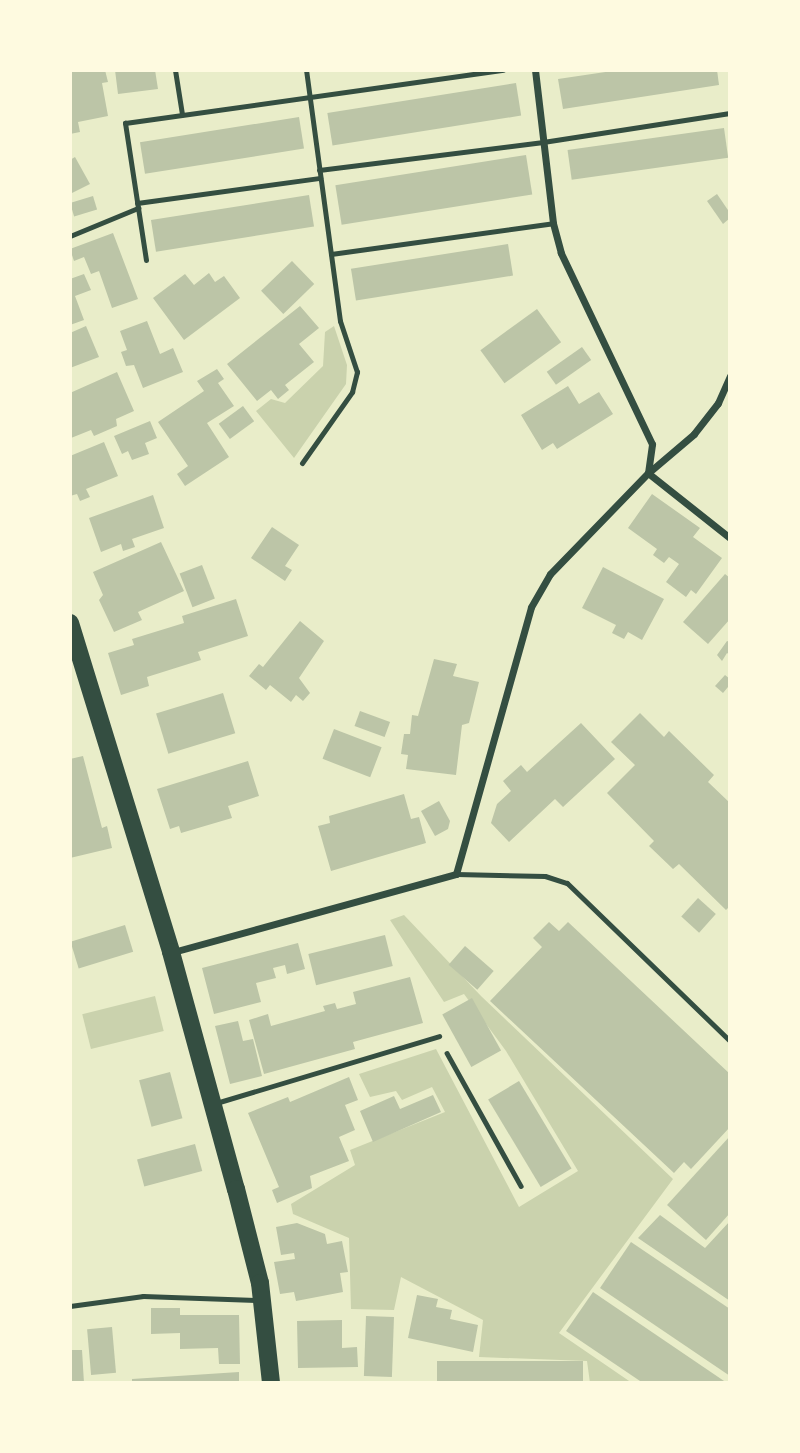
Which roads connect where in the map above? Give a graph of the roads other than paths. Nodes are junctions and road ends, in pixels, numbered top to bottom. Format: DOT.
graph roads {
  1 [pos="175,70"];
  2 [pos="306,70"];
  3 [pos="503,70"];
  4 [pos="534,70"];
  5 [pos="308,98"];
  6 [pos="730,113"];
  7 [pos="182,114"];
  8 [pos="543,142"];
  9 [pos="319,170"];
  10 [pos="320,178"];
  11 [pos="137,206"];
  12 [pos="553,223"];
  13 [pos="70,236"];
  14 [pos="331,254"];
  15 [pos="146,260"];
  16 [pos="730,376"];
  17 [pos="302,463"];
  18 [pos="648,473"];
  19 [pos="730,538"];
  20 [pos="70,623"];
  21 [pos="456,874"];
  22 [pos="171,952"];
  23 [pos="439,1037"];
  24 [pos="730,1041"];
  25 [pos="213,1104"];
  26 [pos="262,1300"];
  27 [pos="70,1306"];
  28 [pos="271,1383"];
  1 -- 7 [label="lane"];
  2 -- 5 [label="lane"];
  3 -- 5 [label="lane"];
  4 -- 8 [label="street"];
  5 -- 7 [label="lane"];
  5 -- 9 [label="lane"];
  6 -- 8 [label="lane"];
  7 -- 11 [label="lane"];
  8 -- 9 [label="lane"];
  8 -- 12 [label="street"];
  9 -- 10 [label="lane"];
  10 -- 11 [label="lane"];
  10 -- 14 [label="lane"];
  11 -- 13 [label="lane"];
  11 -- 15 [label="lane"];
  12 -- 14 [label="lane"];
  12 -- 18 [label="street"];
  14 -- 17 [label="lane"];
  16 -- 18 [label="street"];
  18 -- 19 [label="street"];
  18 -- 21 [label="street"];
  20 -- 22 [label="main road"];
  21 -- 22 [label="street"];
  21 -- 24 [label="lane"];
  22 -- 25 [label="main road"];
  23 -- 25 [label="lane"];
  25 -- 26 [label="main road"];
  26 -- 27 [label="lane"];
  26 -- 28 [label="main road"];
}
